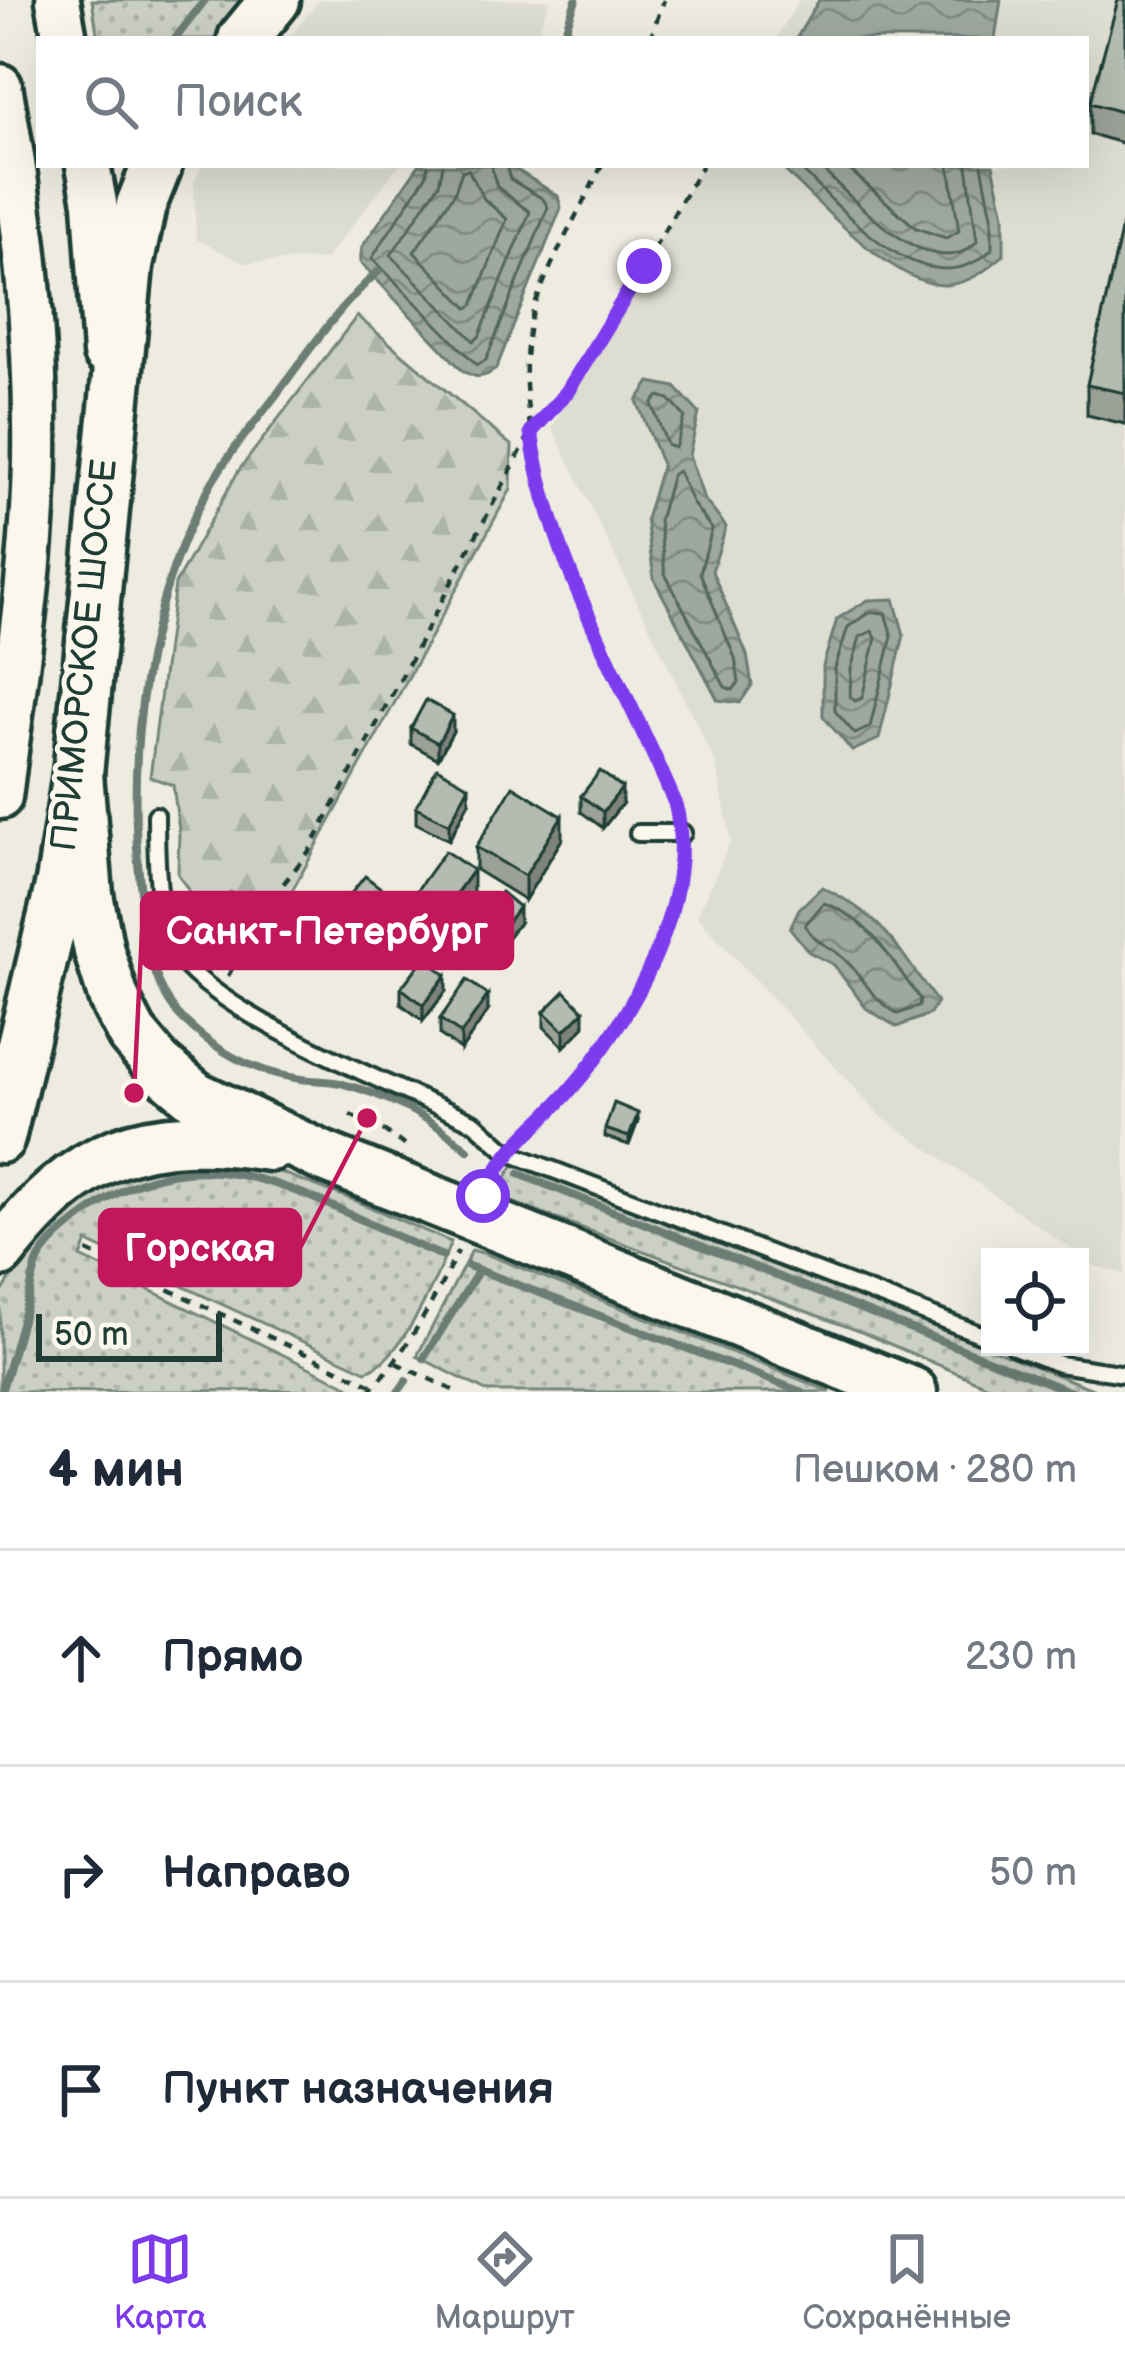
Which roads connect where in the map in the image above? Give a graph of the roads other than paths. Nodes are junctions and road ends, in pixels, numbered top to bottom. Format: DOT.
graph roads {
  1 [pos="58,0"];
  2 [pos="275,0"];
  3 [pos="64,36"];
  4 [pos="245,36"];
  5 [pos="0,86"];
  6 [pos="89,168"];
  7 [pos="157,168"];
  8 [pos="110,426"];
  9 [pos="78,774"];
  10 [pos="0,796"];
  11 [pos="156,815"];
  12 [pos="638,833"];
  13 [pos="683,833"];
  14 [pos="0,1138"];
  15 [pos="322,1156"];
  16 [pos="0,1252"];
  17 [pos="981,1335"];
  18 [pos="1038,1356"];
  19 [pos="1125,1374"];
  20 [pos="911,1392"];
  1 -- 3 [label="main road"];
  2 -- 4 [label="highway"];
  5 -- 10 [label="main road, ПРИМОРСКОЕ ШОССЕ"];
  6 -- 8 [label="main road, ПРИМОРСКОЕ ШОССЕ"];
  7 -- 8 [label="highway"];
  8 -- 9 [label="highway, ПРИМОРСКОЕ ШОССЕ"];
  9 -- 14 [label="highway, ПРИМОРСКОЕ ШОССЕ"];
  9 -- 15 [label="highway"];
  11 -- 17 [label="lane"];
  12 -- 13 [label="lane"];
  15 -- 16 [label="highway"];
  15 -- 20 [label="highway"];
  18 -- 19 [label="lane"];
}
